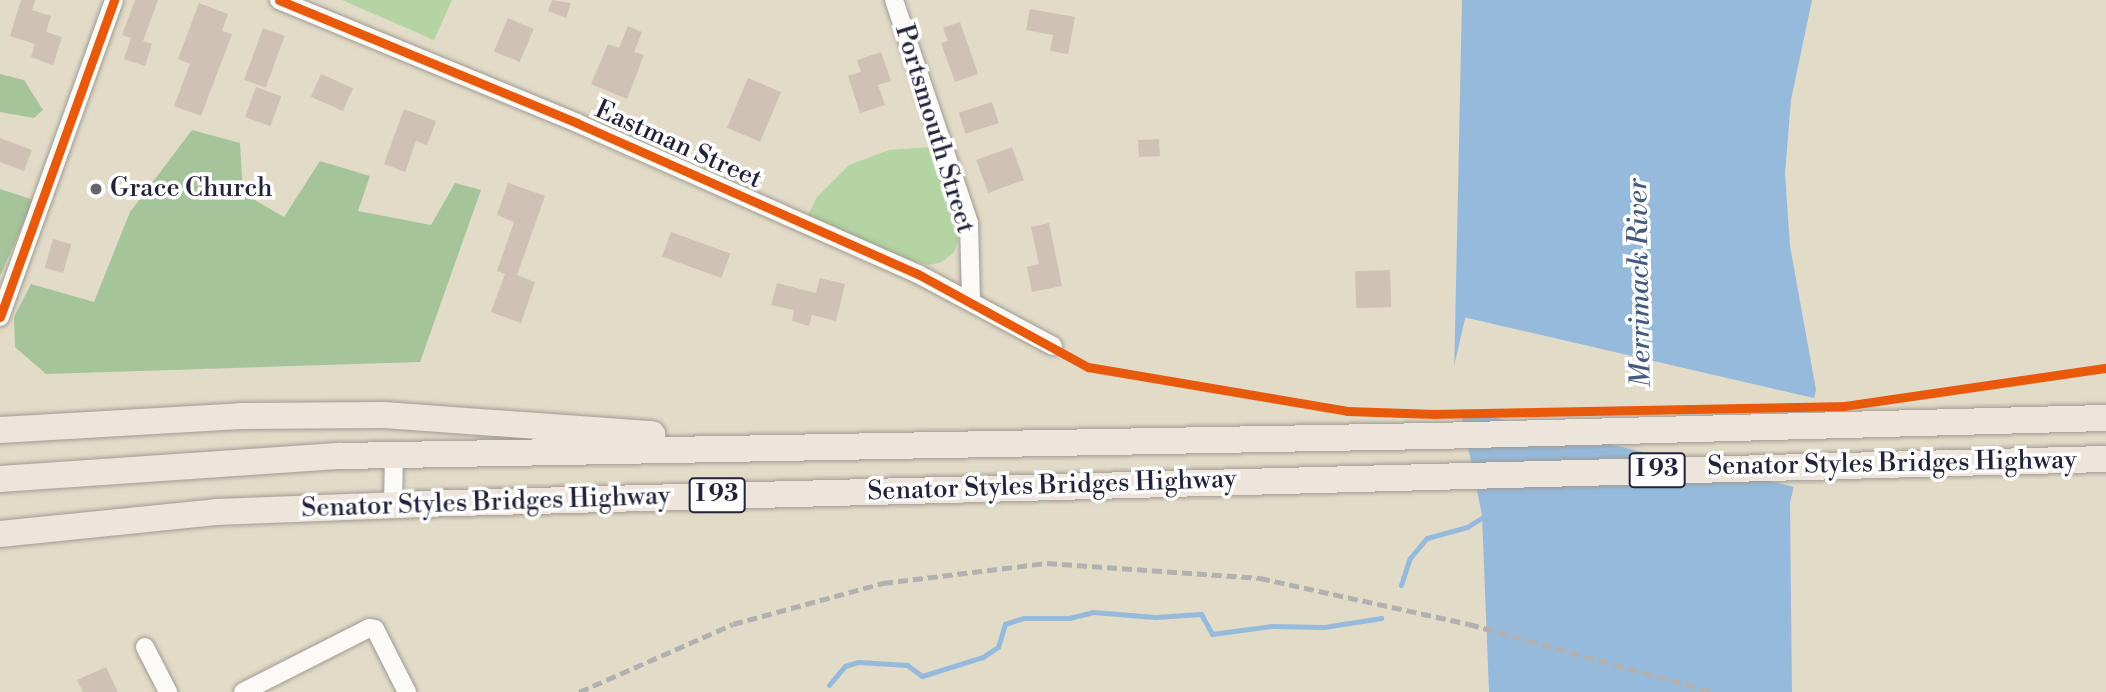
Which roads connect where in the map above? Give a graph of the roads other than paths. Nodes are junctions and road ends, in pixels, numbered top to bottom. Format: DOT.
graph roads {
  1 [pos="114,0"];
  2 [pos="279,0"];
  3 [pos="894,0"];
  4 [pos="971,300"];
  5 [pos="0,317"];
  6 [pos="1053,346"];
  7 [pos="2106,418"];
  8 [pos="0,430"];
  9 [pos="758,445"];
  10 [pos="394,454"];
  11 [pos="2106,458"];
  12 [pos="0,479"];
  13 [pos="393,505"];
  14 [pos="0,534"];
  15 [pos="145,647"];
  16 [pos="168,692"];
  17 [pos="243,692"];
  18 [pos="407,692"];
  1 -- 5 [label="street"];
  2 -- 4 [label="street, Eastman Street"];
  3 -- 4 [label="street, Portsmouth Street"];
  4 -- 6 [label="street, Eastman Street"];
  7 -- 9 [label="highway, I 93"];
  8 -- 9 [label="highway"];
  9 -- 10 [label="highway, I 93"];
  10 -- 12 [label="highway, I 93"];
  10 -- 13 [label="street"];
  11 -- 13 [label="highway, Senator Styles Bridges Highway / I 93"];
  13 -- 14 [label="highway, Senator Styles Bridges Highway / I 93"];
  15 -- 16 [label="street"];
  17 -- 18 [label="street"];
}
